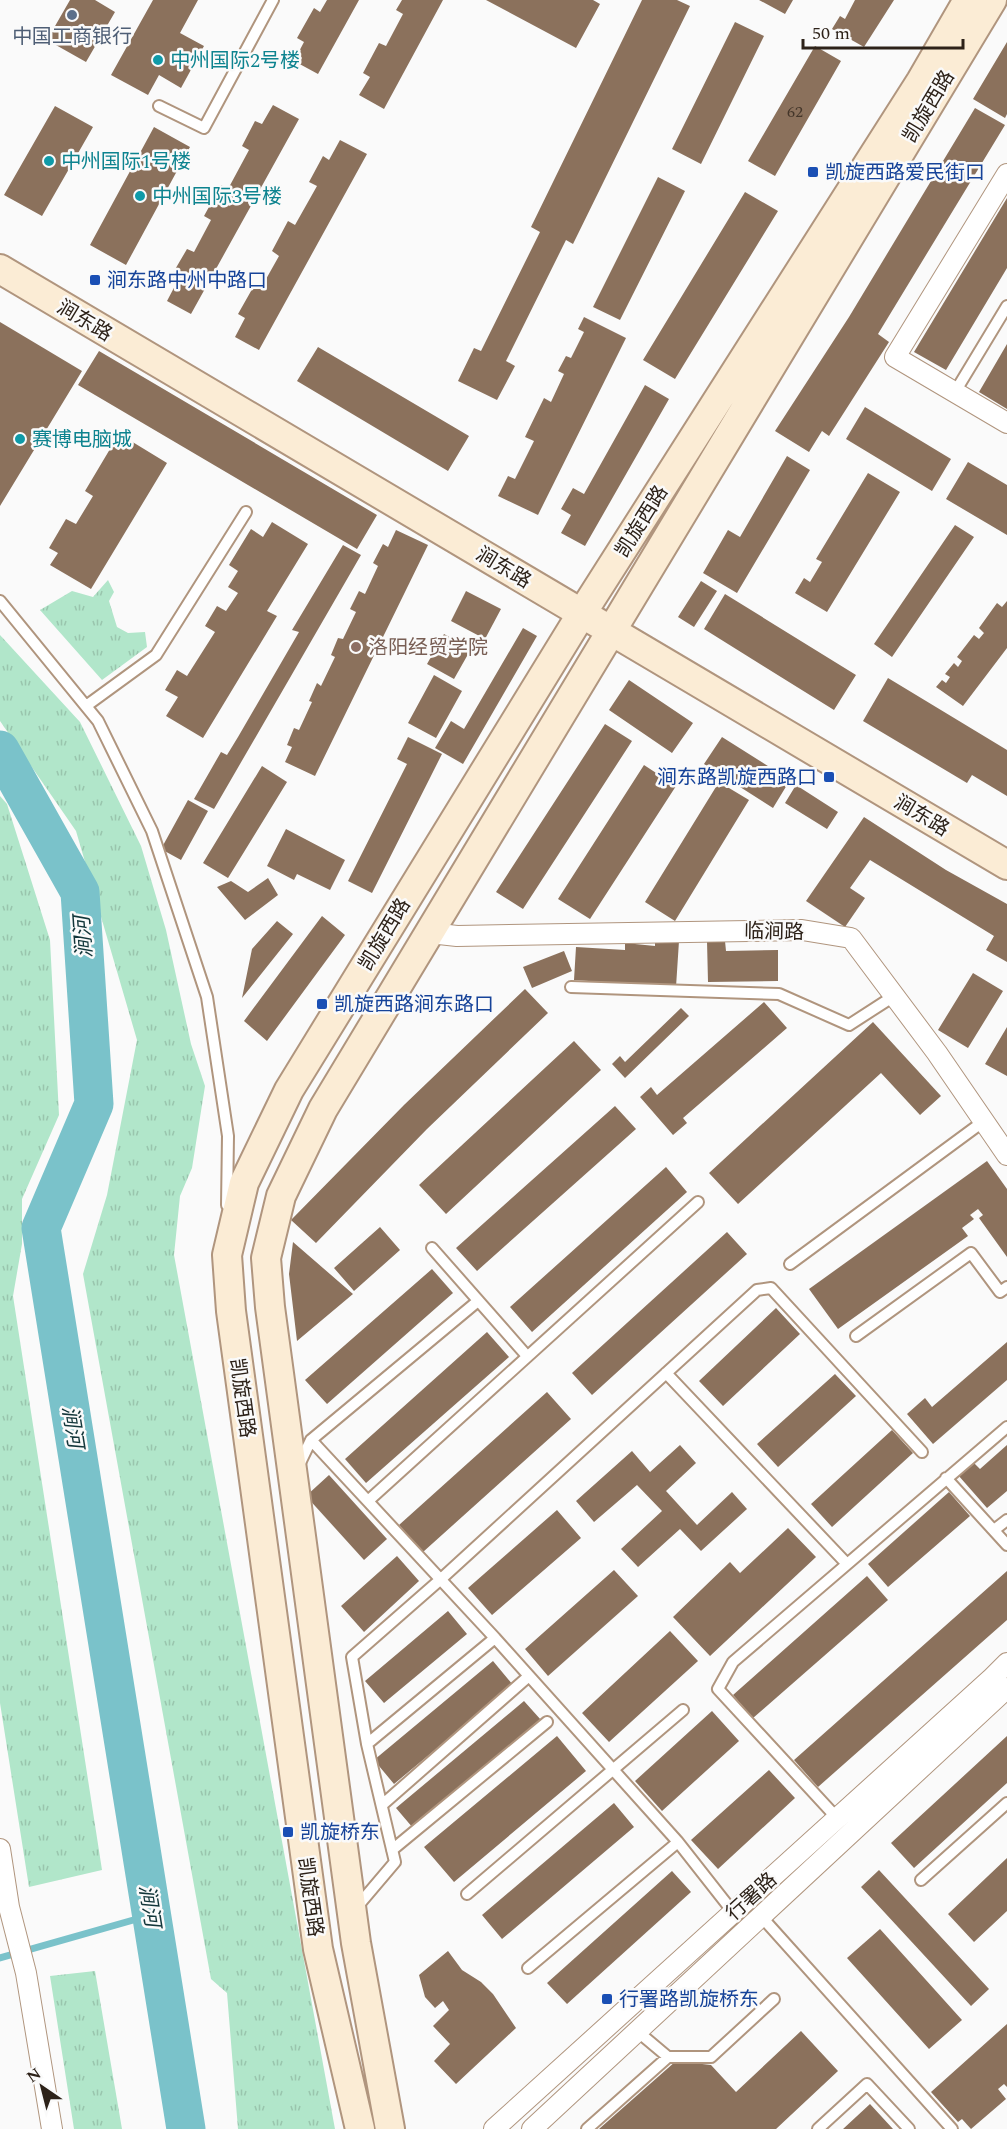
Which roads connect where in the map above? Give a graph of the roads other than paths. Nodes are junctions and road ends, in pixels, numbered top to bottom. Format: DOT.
graph roads {
  1 [pos="273,0"];
  2 [pos="968,0"];
  3 [pos="992,0"];
  4 [pos="159,106"];
  5 [pos="1007,174"];
  6 [pos="0,255"];
  7 [pos="0,269"];
  8 [pos="1007,306"];
  9 [pos="955,392"];
  10 [pos="1007,423"];
  11 [pos="246,512"];
  12 [pos="0,601"];
  13 [pos="585,608"];
  14 [pos="615,625"];
  15 [pos="86,706"];
  16 [pos="1007,850"];
  17 [pos="1007,865"];
  18 [pos="430,933"];
  19 [pos="571,987"];
  20 [pos="894,996"];
  21 [pos="984,1121"];
  22 [pos="1007,1155"];
  23 [pos="698,1202"];
  24 [pos="432,1248"];
  25 [pos="227,1255"];
  26 [pos="790,1264"];
  27 [pos="1007,1287"];
  28 [pos="478,1301"];
  29 [pos="856,1336"];
  30 [pos="527,1356"];
  31 [pos="666,1373"];
  32 [pos="1007,1426"];
  33 [pos="311,1440"];
  34 [pos="922,1452"];
  35 [pos="293,1478"];
  36 [pos="946,1478"];
  37 [pos="368,1501"];
  38 [pos="1007,1520"];
  39 [pos="994,1530"];
  40 [pos="1007,1545"];
  41 [pos="847,1564"];
  42 [pos="441,1579"];
  43 [pos="495,1638"];
  44 [pos="1007,1663"];
  45 [pos="529,1676"];
  46 [pos="1002,1688"];
  47 [pos="683,1710"];
  48 [pos="547,1722"];
  49 [pos="367,1744"];
  50 [pos="613,1770"];
  51 [pos="1007,1803"];
  52 [pos="382,1805"];
  53 [pos="837,1818"];
  54 [pos="678,1842"];
  55 [pos="0,1849"];
  56 [pos="392,1850"];
  57 [pos="921,1880"];
  58 [pos="467,1894"];
  59 [pos="740,1906"];
  60 [pos="352,1913"];
  61 [pos="761,1917"];
  62 [pos="528,1968"];
  63 [pos="774,1999"];
  64 [pos="637,2031"];
  65 [pos="668,2057"];
  66 [pos="52,2129"];
  67 [pos="360,2129"];
  68 [pos="390,2129"];
  69 [pos="494,2129"];
  70 [pos="532,2129"];
  71 [pos="587,2129"];
  72 [pos="818,2129"];
  73 [pos="909,2129"];
  74 [pos="952,2129"];
  1 -- 4 [label="lane"];
  2 -- 13 [label="main road, 凯旋西路"];
  3 -- 14 [label="main road, 凯旋西路"];
  5 -- 9 [label="street"];
  6 -- 13 [label="main road, 涧东路"];
  7 -- 13 [label="main road, 涧东路"];
  8 -- 9 [label="lane"];
  9 -- 10 [label="street"];
  11 -- 15 [label="lane"];
  12 -- 15 [label="lane"];
  13 -- 14 [label="main road, 涧东路"];
  13 -- 25 [label="main road, 凯旋西路"];
  14 -- 16 [label="main road, 涧东路"];
  14 -- 17 [label="main road, 涧东路"];
  14 -- 18 [label="main road, 凯旋西路"];
  15 -- 25 [label="lane"];
  18 -- 20 [label="street, 临涧路"];
  18 -- 35 [label="main road, 凯旋西路"];
  19 -- 20 [label="lane"];
  20 -- 21 [label="street, 临涧路"];
  21 -- 22 [label="street, 临涧路"];
  21 -- 26 [label="lane"];
  23 -- 30 [label="lane"];
  24 -- 28 [label="lane"];
  25 -- 67 [label="main road, 凯旋西路"];
  27 -- 29 [label="lane"];
  28 -- 30 [label="lane"];
  28 -- 33 [label="lane"];
  30 -- 37 [label="lane"];
  31 -- 34 [label="lane"];
  31 -- 41 [label="lane"];
  31 -- 42 [label="lane"];
  32 -- 36 [label="lane"];
  33 -- 35 [label="lane"];
  33 -- 37 [label="lane"];
  35 -- 60 [label="main road, 凯旋西路"];
  36 -- 39 [label="lane"];
  36 -- 41 [label="lane"];
  37 -- 42 [label="lane"];
  38 -- 39 [label="lane"];
  39 -- 40 [label="lane"];
  41 -- 53 [label="lane"];
  42 -- 43 [label="lane"];
  42 -- 49 [label="lane"];
  43 -- 45 [label="lane"];
  43 -- 49 [label="lane"];
  44 -- 46 [label="street, 行署路"];
  45 -- 50 [label="lane"];
  45 -- 52 [label="lane"];
  46 -- 53 [label="street, 行署路"];
  46 -- 61 [label="street, 行署路"];
  47 -- 50 [label="lane"];
  48 -- 56 [label="lane"];
  49 -- 52 [label="lane"];
  50 -- 54 [label="lane"];
  50 -- 58 [label="lane"];
  51 -- 57 [label="lane"];
  52 -- 56 [label="lane"];
  53 -- 59 [label="street, 行署路"];
  54 -- 59 [label="lane"];
  54 -- 62 [label="lane"];
  55 -- 66 [label="street"];
  56 -- 60 [label="lane"];
  59 -- 61 [label="lane"];
  59 -- 69 [label="street, 行署路"];
  60 -- 68 [label="main road, 凯旋西路"];
  61 -- 64 [label="street, 行署路"];
  61 -- 74 [label="lane"];
  63 -- 65 [label="lane"];
  64 -- 65 [label="lane"];
  64 -- 70 [label="street, 行署路"];
  65 -- 71 [label="lane"];
  72 -- 73 [label="lane"];
}
